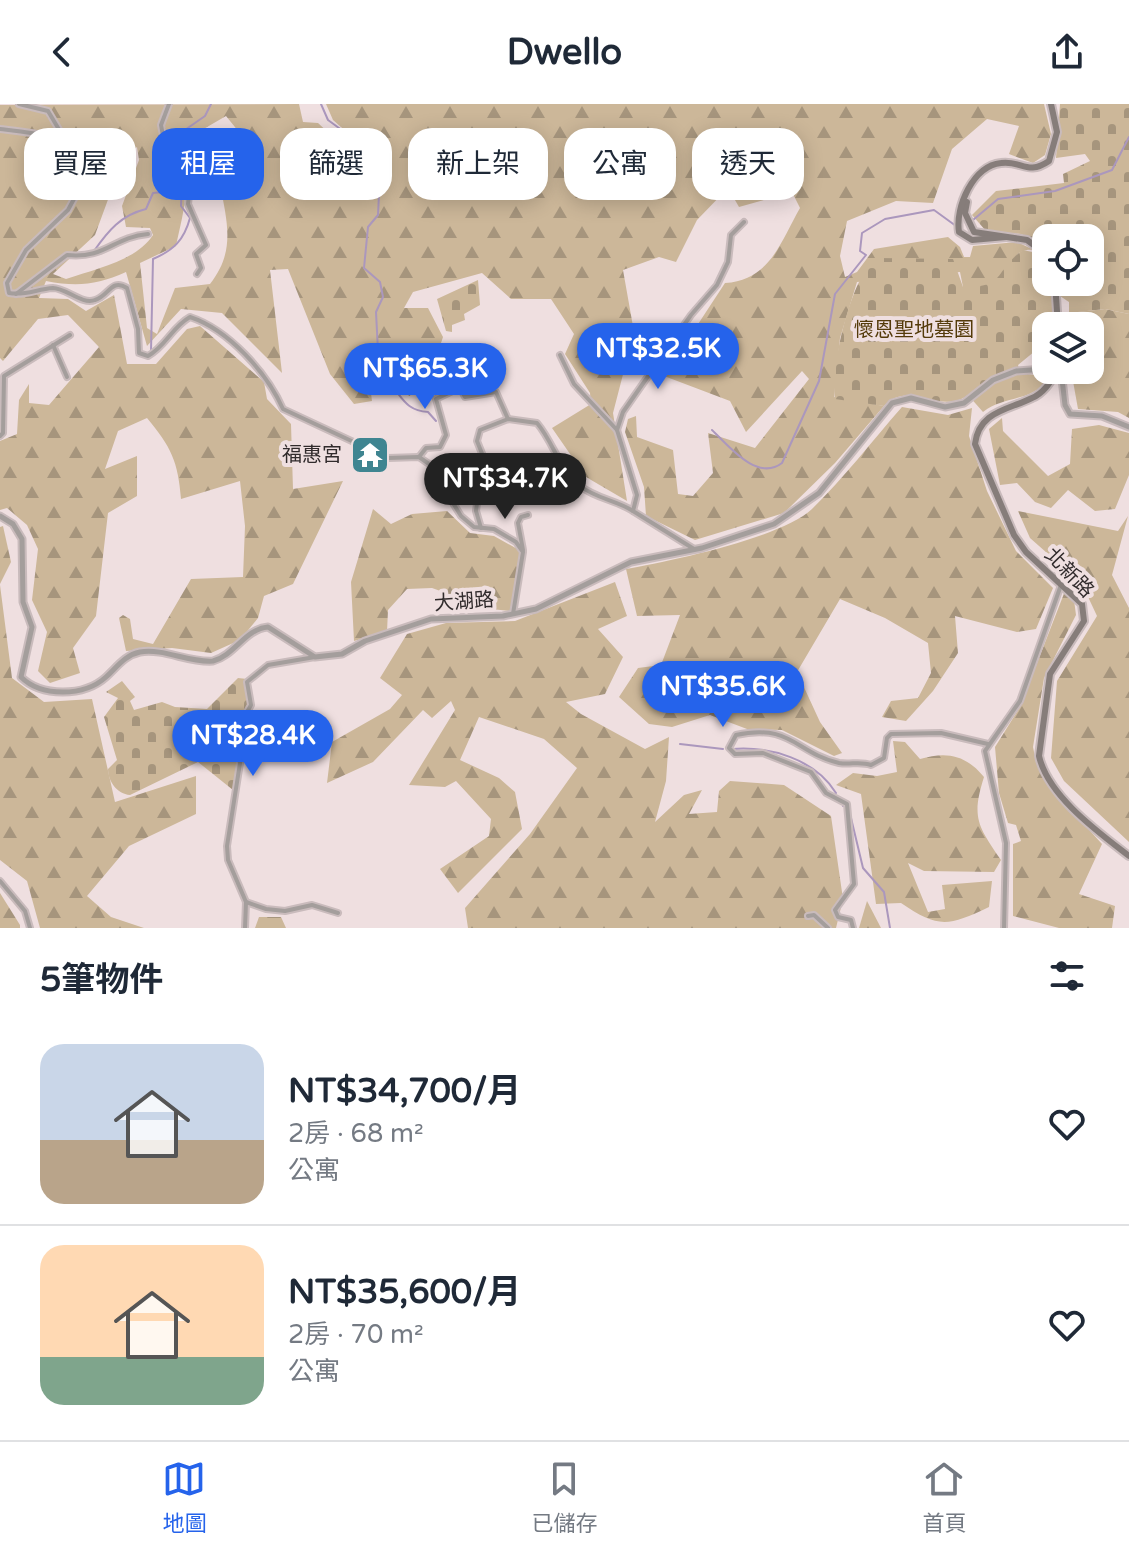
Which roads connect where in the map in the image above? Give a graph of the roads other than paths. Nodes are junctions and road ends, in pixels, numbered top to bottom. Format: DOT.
graph roads {
  1 [pos="19,104"];
  2 [pos="169,104"];
  3 [pos="1051,104"];
  4 [pos="58,128"];
  5 [pos="0,129"];
  6 [pos="24,129"];
  7 [pos="972,183"];
  8 [pos="73,200"];
  9 [pos="744,222"];
  10 [pos="148,234"];
  11 [pos="1006,237"];
  12 [pos="1032,244"];
  13 [pos="197,274"];
  14 [pos="16,294"];
  15 [pos="70,335"];
  16 [pos="53,345"];
  17 [pos="453,351"];
  18 [pos="560,355"];
  19 [pos="1032,370"];
  20 [pos="67,377"];
  21 [pos="1047,384"];
  22 [pos="1062,384"];
  23 [pos="459,388"];
  24 [pos="508,419"];
  25 [pos="1129,427"];
  26 [pos="617,430"];
  27 [pos="0,436"];
  28 [pos="419,457"];
  29 [pos="633,511"];
  30 [pos="528,515"];
  31 [pos="0,516"];
  32 [pos="481,528"];
  33 [pos="694,549"];
  34 [pos="523,552"];
  35 [pos="1061,585"];
  36 [pos="513,614"];
  37 [pos="315,657"];
  38 [pos="988,744"];
  39 [pos="1129,856"];
  40 [pos="0,881"];
  41 [pos="246,902"];
  42 [pos="338,913"];
  43 [pos="808,916"];
  44 [pos="30,928"];
  45 [pos="245,928"];
  46 [pos="828,928"];
  47 [pos="853,928"];
  48 [pos="1004,928"];
  1 -- 4 [label="street"];
  2 -- 13 [label="street"];
  3 -- 7 [label="main road"];
  5 -- 6 [label="street"];
  7 -- 11 [label="main road"];
  7 -- 11 [label="main road"];
  8 -- 14 [label="street"];
  9 -- 26 [label="street"];
  10 -- 14 [label="street"];
  11 -- 12 [label="main road"];
  14 -- 28 [label="street"];
  15 -- 16 [label="street"];
  16 -- 20 [label="street"];
  16 -- 27 [label="street"];
  17 -- 23 [label="street"];
  18 -- 26 [label="street"];
  19 -- 33 [label="street, 大湖路"];
  21 -- 35 [label="main road, 北新路"];
  22 -- 25 [label="street"];
  23 -- 24 [label="street"];
  23 -- 28 [label="street"];
  24 -- 29 [label="street"];
  24 -- 32 [label="street"];
  26 -- 29 [label="street"];
  28 -- 32 [label="street"];
  29 -- 33 [label="street"];
  30 -- 34 [label="street"];
  31 -- 37 [label="street"];
  32 -- 34 [label="street"];
  33 -- 36 [label="street, 大湖路"];
  34 -- 36 [label="street"];
  35 -- 38 [label="street"];
  35 -- 39 [label="main road, 北新路"];
  36 -- 37 [label="street, 大湖路"];
  37 -- 41 [label="street"];
  38 -- 47 [label="street"];
  38 -- 48 [label="street"];
  40 -- 44 [label="street"];
  41 -- 42 [label="street"];
  41 -- 45 [label="street"];
  43 -- 46 [label="street"];
}
